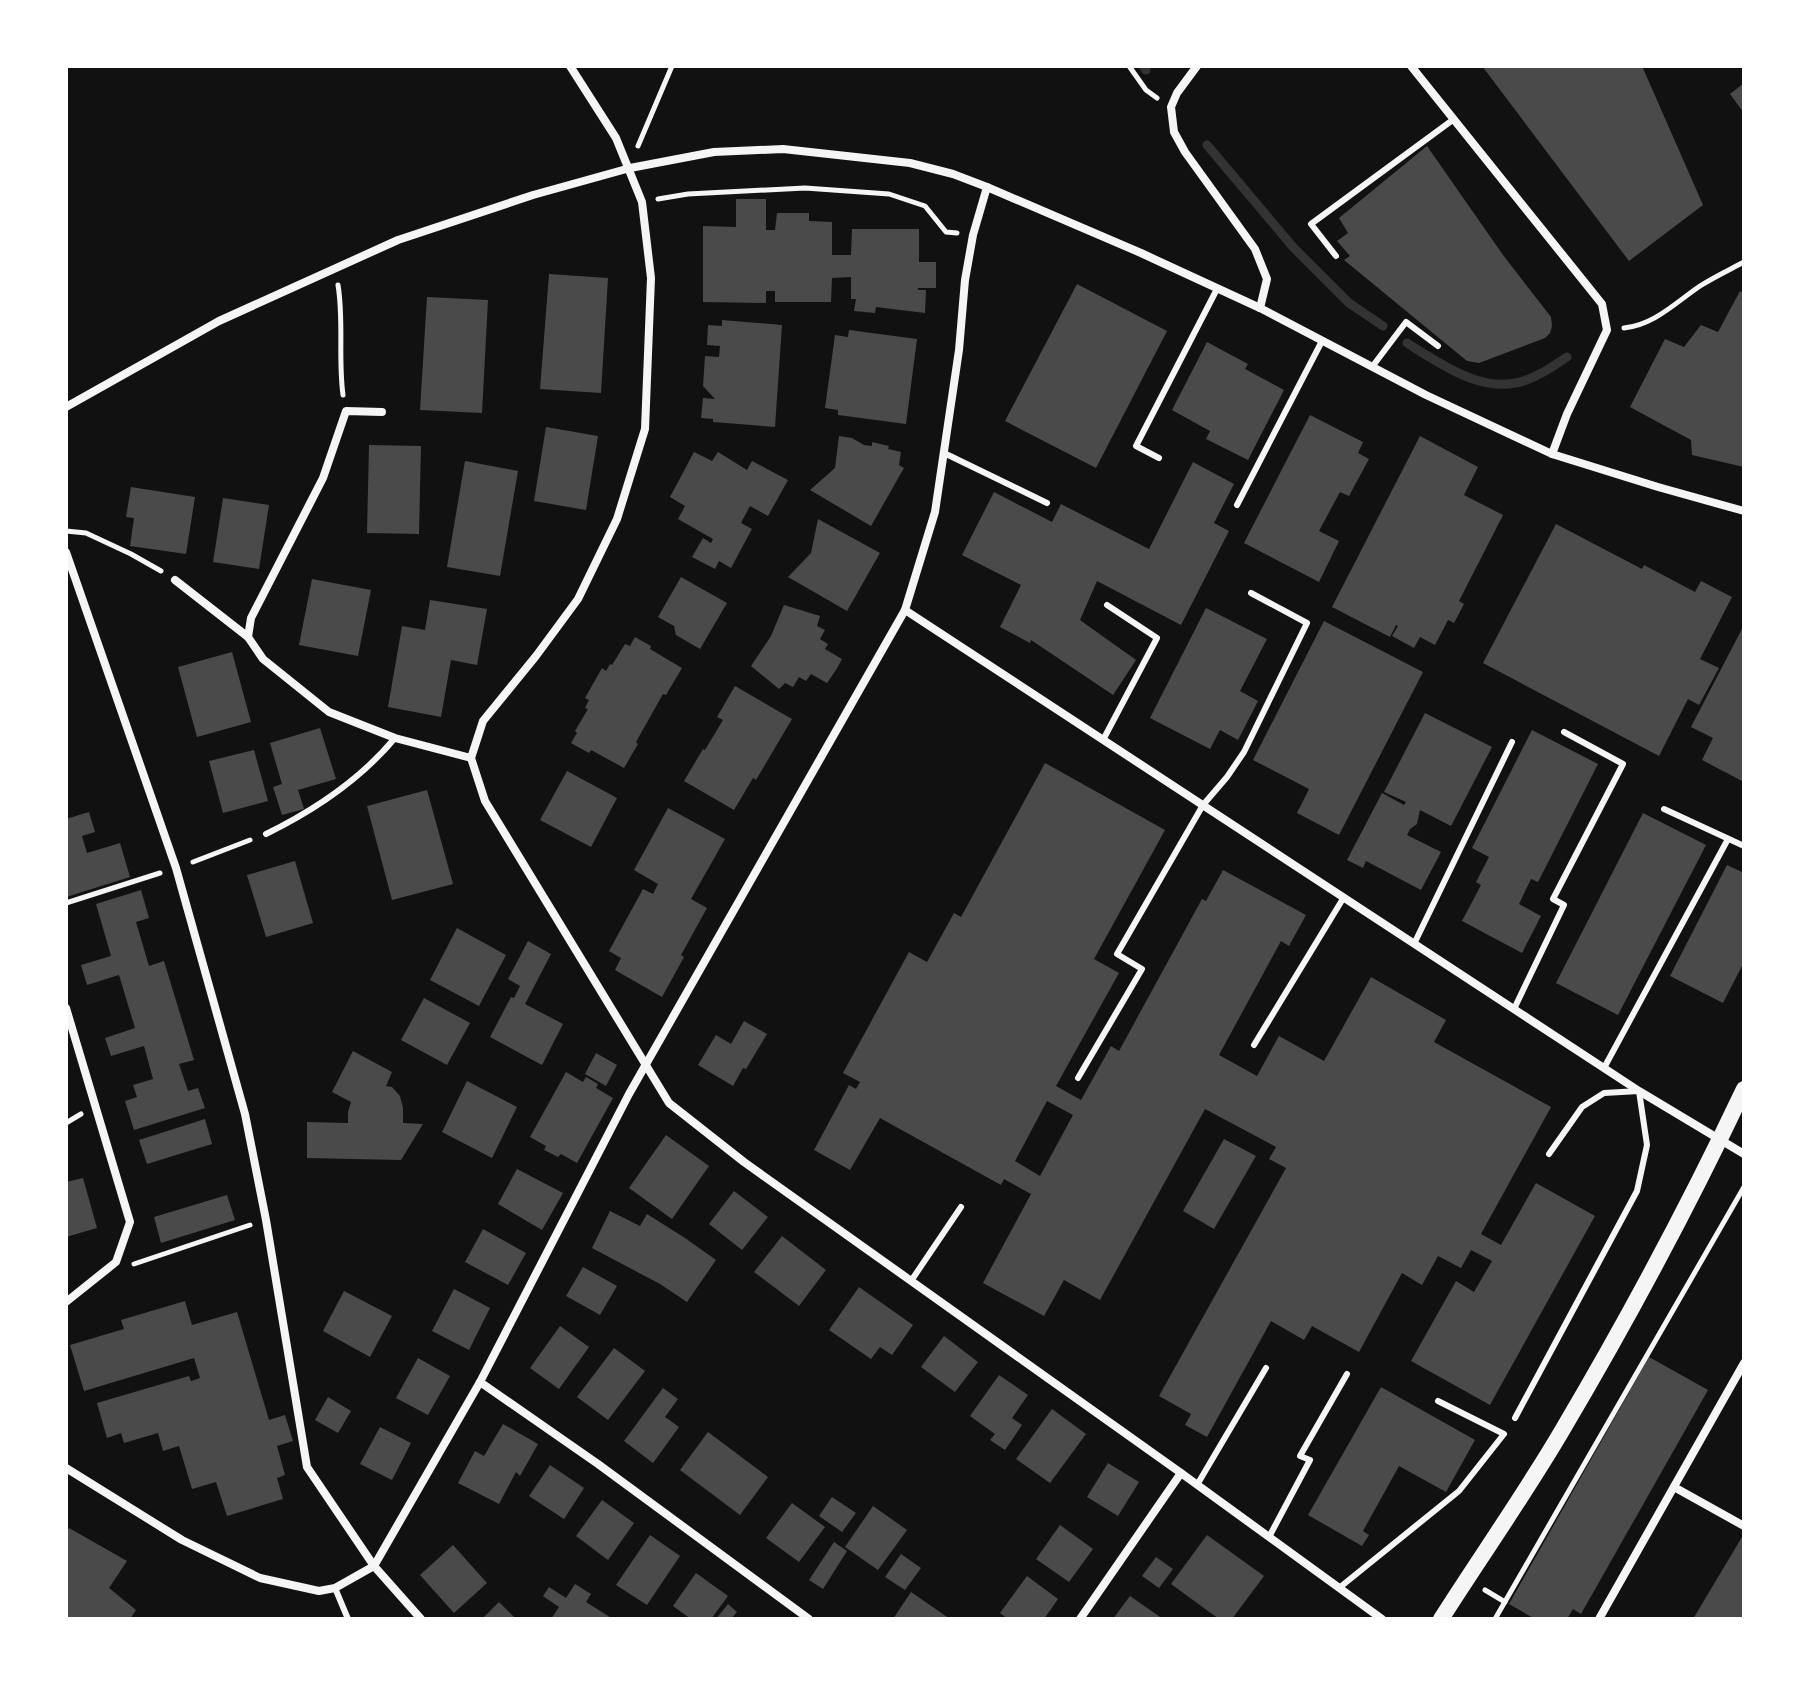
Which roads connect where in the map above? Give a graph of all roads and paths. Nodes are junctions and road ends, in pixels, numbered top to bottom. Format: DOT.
graph roads {
  1 [pos="570,66"];
  2 [pos="672,66"];
  3 [pos="1129,66"];
  4 [pos="1197,66"];
  5 [pos="1411,66"];
  6 [pos="1171,107"];
  7 [pos="1454,119"];
  8 [pos="630,168"];
  9 [pos="987,187"];
  10 [pos="642,202"];
  11 [pos="973,235"];
  12 [pos="1336,256"];
  13 [pos="1744,262"];
  14 [pos="335,268"];
  15 [pos="1217,289"];
  16 [pos="1260,308"];
  17 [pos="1607,330"];
  18 [pos="1322,341"];
  19 [pos="1438,346"];
  20 [pos="1372,367"];
  21 [pos="66,407"];
  22 [pos="346,411"];
  23 [pos="382,412"];
  24 [pos="944,453"];
  25 [pos="1552,454"];
  26 [pos="1159,458"];
  27 [pos="1047,503"];
  28 [pos="1237,505"];
  29 [pos="1744,511"];
  30 [pos="66,531"];
  31 [pos="66,552"];
  32 [pos="175,580"];
  33 [pos="1251,593"];
  34 [pos="1107,605"];
  35 [pos="905,610"];
  36 [pos="248,637"];
  37 [pos="1564,732"];
  38 [pos="395,738"];
  39 [pos="1103,740"];
  40 [pos="1512,742"];
  41 [pos="471,758"];
  42 [pos="1203,805"];
  43 [pos="1664,809"];
  44 [pos="266,834"];
  45 [pos="1728,839"];
  46 [pos="1744,846"];
  47 [pos="176,868"];
  48 [pos="1344,897"];
  49 [pos="66,903"];
  50 [pos="1414,944"];
  51 [pos="66,1008"];
  52 [pos="1514,1009"];
  53 [pos="1254,1045"];
  54 [pos="646,1064"];
  55 [pos="1604,1068"];
  56 [pos="1078,1078"];
  57 [pos="1744,1089"];
  58 [pos="1639,1091"];
  59 [pos="1720,1140"];
  60 [pos="1549,1154"];
  61 [pos="1744,1154"];
  62 [pos="1744,1187"];
  63 [pos="961,1207"];
  64 [pos="266,1220"];
  65 [pos="116,1262"];
  66 [pos="911,1281"];
  67 [pos="66,1302"];
  68 [pos="1744,1363"];
  69 [pos="1266,1368"];
  70 [pos="1347,1374"];
  71 [pos="480,1382"];
  72 [pos="1438,1401"];
  73 [pos="1515,1418"];
  74 [pos="66,1468"];
  75 [pos="1181,1473"];
  76 [pos="1197,1485"];
  77 [pos="1674,1487"];
  78 [pos="1744,1526"];
  79 [pos="1269,1537"];
  80 [pos="374,1566"];
  81 [pos="335,1588"];
  82 [pos="1339,1588"];
  83 [pos="348,1619"];
  84 [pos="421,1619"];
  85 [pos="809,1619"];
  86 [pos="1080,1619"];
  87 [pos="1382,1619"];
  88 [pos="1441,1619"];
  89 [pos="1495,1619"];
  90 [pos="1599,1619"];
  1 -- 8 [label="street"];
  2 -- 8 [label="path"];
  3 -- 6 [label="path"];
  4 -- 6 [label="street"];
  5 -- 7 [label="street"];
  6 -- 16 [label="street"];
  7 -- 12 [label="lane"];
  7 -- 17 [label="street"];
  8 -- 9 [label="street"];
  8 -- 10 [label="street"];
  8 -- 14 [label="street"];
  9 -- 11 [label="street"];
  9 -- 15 [label="street"];
  10 -- 11 [label="path"];
  10 -- 41 [label="street"];
  11 -- 24 [label="street"];
  13 -- 17 [label="path"];
  14 -- 21 [label="street"];
  14 -- 22 [label="path"];
  15 -- 16 [label="street"];
  15 -- 26 [label="lane"];
  16 -- 18 [label="street"];
  17 -- 25 [label="street"];
  18 -- 20 [label="street"];
  18 -- 28 [label="lane"];
  19 -- 20 [label="lane"];
  20 -- 25 [label="street"];
  22 -- 23 [label="street"];
  22 -- 36 [label="street"];
  24 -- 27 [label="lane"];
  24 -- 35 [label="street"];
  25 -- 29 [label="street"];
  30 -- 32 [label="path"];
  31 -- 47 [label="street"];
  32 -- 36 [label="street"];
  33 -- 42 [label="lane"];
  34 -- 39 [label="lane"];
  35 -- 39 [label="street"];
  35 -- 54 [label="street"];
  36 -- 38 [label="street"];
  37 -- 52 [label="lane"];
  38 -- 41 [label="street"];
  38 -- 44 [label="lane"];
  39 -- 42 [label="street"];
  40 -- 50 [label="lane"];
  41 -- 54 [label="street"];
  42 -- 48 [label="street"];
  42 -- 56 [label="lane"];
  43 -- 45 [label="lane"];
  44 -- 47 [label="path"];
  45 -- 46 [label="lane"];
  45 -- 55 [label="lane"];
  47 -- 49 [label="path"];
  47 -- 64 [label="street"];
  48 -- 50 [label="street"];
  48 -- 53 [label="lane"];
  50 -- 52 [label="street"];
  51 -- 65 [label="street"];
  52 -- 55 [label="street"];
  54 -- 66 [label="street"];
  54 -- 71 [label="street"];
  55 -- 58 [label="street"];
  57 -- 59 [label="main road"];
  58 -- 59 [label="street"];
  58 -- 60 [label="lane"];
  58 -- 73 [label="lane"];
  59 -- 61 [label="street"];
  59 -- 88 [label="main road"];
  62 -- 89 [label="path"];
  63 -- 66 [label="lane"];
  64 -- 65 [label="path"];
  64 -- 80 [label="street"];
  65 -- 67 [label="street"];
  66 -- 75 [label="street"];
  68 -- 77 [label="street"];
  69 -- 76 [label="lane"];
  70 -- 79 [label="lane"];
  71 -- 80 [label="street"];
  71 -- 85 [label="street"];
  72 -- 82 [label="lane"];
  74 -- 81 [label="street"];
  75 -- 76 [label="street"];
  75 -- 86 [label="street"];
  76 -- 79 [label="street"];
  77 -- 78 [label="street"];
  77 -- 90 [label="street"];
  79 -- 82 [label="street"];
  80 -- 81 [label="street"];
  80 -- 84 [label="street"];
  81 -- 83 [label="lane"];
  82 -- 87 [label="street"];
}
